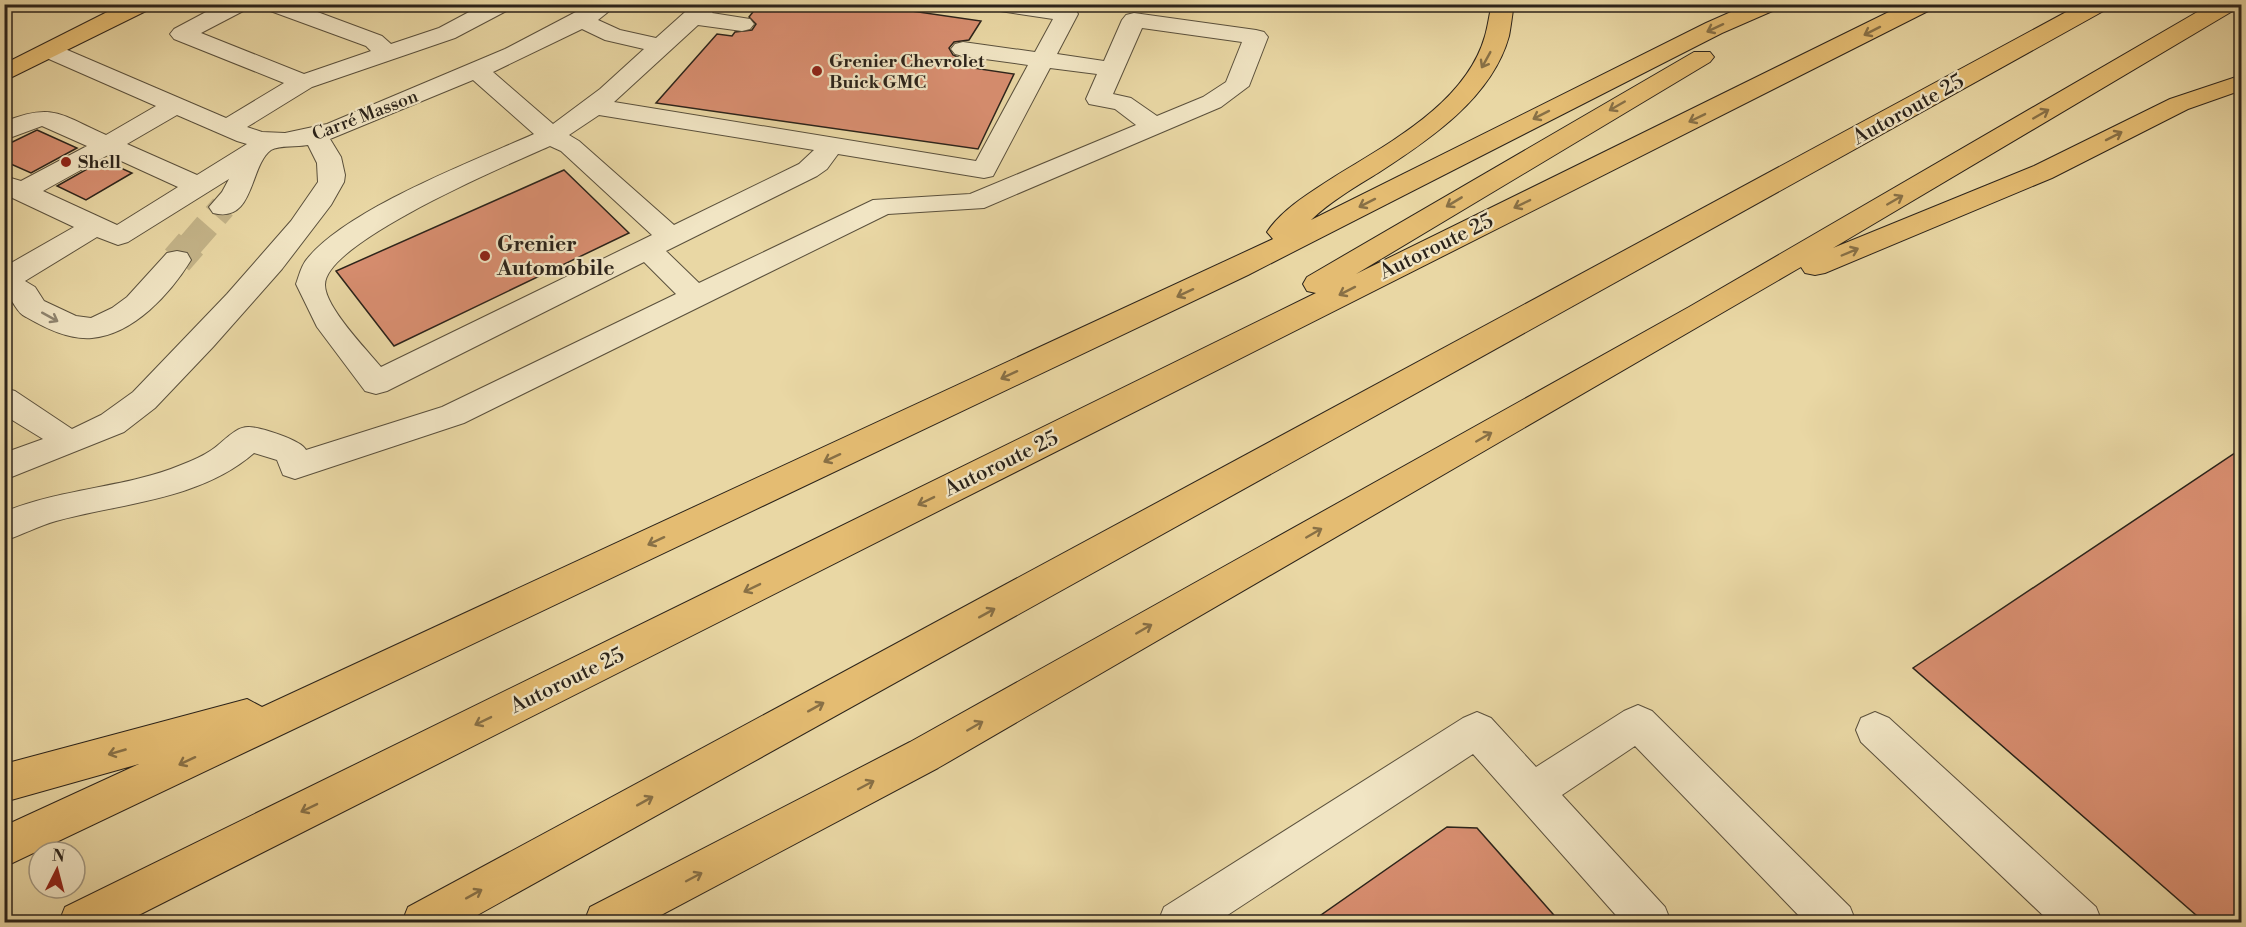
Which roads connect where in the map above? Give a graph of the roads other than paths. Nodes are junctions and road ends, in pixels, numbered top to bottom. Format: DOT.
graph roads {
  1 [pos="142,4"];
  2 [pos="239,4"];
  3 [pos="273,4"];
  4 [pos="502,4"];
  5 [pos="607,4"];
  6 [pos="1000,4"];
  7 [pos="1503,4"];
  8 [pos="1769,4"];
  9 [pos="1795,4"];
  10 [pos="1924,4"];
  11 [pos="2099,4"];
  12 [pos="2228,4"];
  13 [pos="700,11"];
  14 [pos="582,21"];
  15 [pos="742,24"];
  16 [pos="661,46"];
  17 [pos="963,49"];
  18 [pos="51,51"];
  19 [pos="387,54"];
  20 [pos="1043,59"];
  21 [pos="1112,69"];
  22 [pos="476,70"];
  23 [pos="4,74"];
  24 [pos="303,82"];
  25 [pos="2241,82"];
  26 [pos="176,105"];
  27 [pos="596,107"];
  28 [pos="1155,126"];
  29 [pos="227,128"];
  30 [pos="4,132"];
  31 [pos="315,136"];
  32 [pos="551,136"];
  33 [pos="107,145"];
  34 [pos="261,146"];
  35 [pos="830,147"];
  36 [pos="199,186"];
  37 [pos="13,188"];
  38 [pos="223,207"];
  39 [pos="96,226"];
  40 [pos="659,243"];
  41 [pos="280,252"];
  42 [pos="323,256"];
  43 [pos="177,260"];
  44 [pos="1238,268"];
  45 [pos="4,281"];
  46 [pos="696,297"];
  47 [pos="1699,314"];
  48 [pos="4,399"];
  49 [pos="1091,418"];
  50 [pos="66,443"];
  51 [pos="4,467"];
  52 [pos="4,527"];
  53 [pos="335,691"];
  54 [pos="1875,730"];
  55 [pos="4,783"];
  56 [pos="1532,792"];
  57 [pos="4,847"];
  58 [pos="80,922"];
  59 [pos="423,922"];
  60 [pos="605,922"];
  61 [pos="1179,922"];
  62 [pos="1650,922"];
  63 [pos="1835,922"];
  64 [pos="2081,922"];
  1 -- 18 [label="main road"];
  2 -- 24 [label="street"];
  3 -- 19 [label="street"];
  4 -- 19 [label="street"];
  5 -- 14 [label="street, Carré Masson"];
  6 -- 20 [label="street"];
  7 -- 44 [label="main road, one-way"];
  8 -- 44 [label="main road, one-way"];
  9 -- 49 [label="main road, one-way"];
  10 -- 49 [label="main road, Autoroute 25, one-way"];
  59 -- 11 [label="main road, Autoroute 25, one-way"];
  47 -- 12 [label="main road, one-way"];
  13 -- 15 [label="street"];
  13 -- 16 [label="street"];
  14 -- 16 [label="street"];
  14 -- 22 [label="street, Carré Masson"];
  16 -- 27 [label="street"];
  17 -- 20 [label="street"];
  18 -- 23 [label="main road"];
  18 -- 26 [label="street, Carré Masson"];
  19 -- 24 [label="street"];
  20 -- 21 [label="street"];
  20 -- 35 [label="street"];
  21 -- 28 [label="street"];
  21 -- 28 [label="street"];
  22 -- 31 [label="street, Carré Masson"];
  22 -- 32 [label="street"];
  24 -- 29 [label="street"];
  47 -- 25 [label="main road, one-way"];
  26 -- 29 [label="street, Carré Masson"];
  26 -- 33 [label="street"];
  27 -- 32 [label="street"];
  27 -- 35 [label="street"];
  28 -- 46 [label="street"];
  29 -- 34 [label="street, Carré Masson"];
  30 -- 33 [label="street"];
  31 -- 34 [label="street, Carré Masson"];
  31 -- 41 [label="street"];
  32 -- 40 [label="street"];
  32 -- 42 [label="street"];
  33 -- 36 [label="street"];
  33 -- 37 [label="street"];
  34 -- 36 [label="street"];
  34 -- 38 [label="street"];
  35 -- 40 [label="street"];
  36 -- 39 [label="street"];
  37 -- 39 [label="street"];
  39 -- 45 [label="street"];
  40 -- 42 [label="street"];
  40 -- 46 [label="street"];
  41 -- 42 [label="street"];
  41 -- 50 [label="street"];
  45 -- 43 [label="street, one-way"];
  44 -- 53 [label="main road, one-way"];
  46 -- 52 [label="street"];
  60 -- 47 [label="main road, one-way"];
  48 -- 50 [label="street"];
  49 -- 58 [label="main road, Autoroute 25, one-way"];
  50 -- 51 [label="street"];
  53 -- 55 [label="main road, one-way"];
  53 -- 57 [label="main road, one-way"];
  54 -- 64 [label="street"];
  56 -- 61 [label="street"];
  56 -- 62 [label="street"];
  56 -- 63 [label="street"];
}
